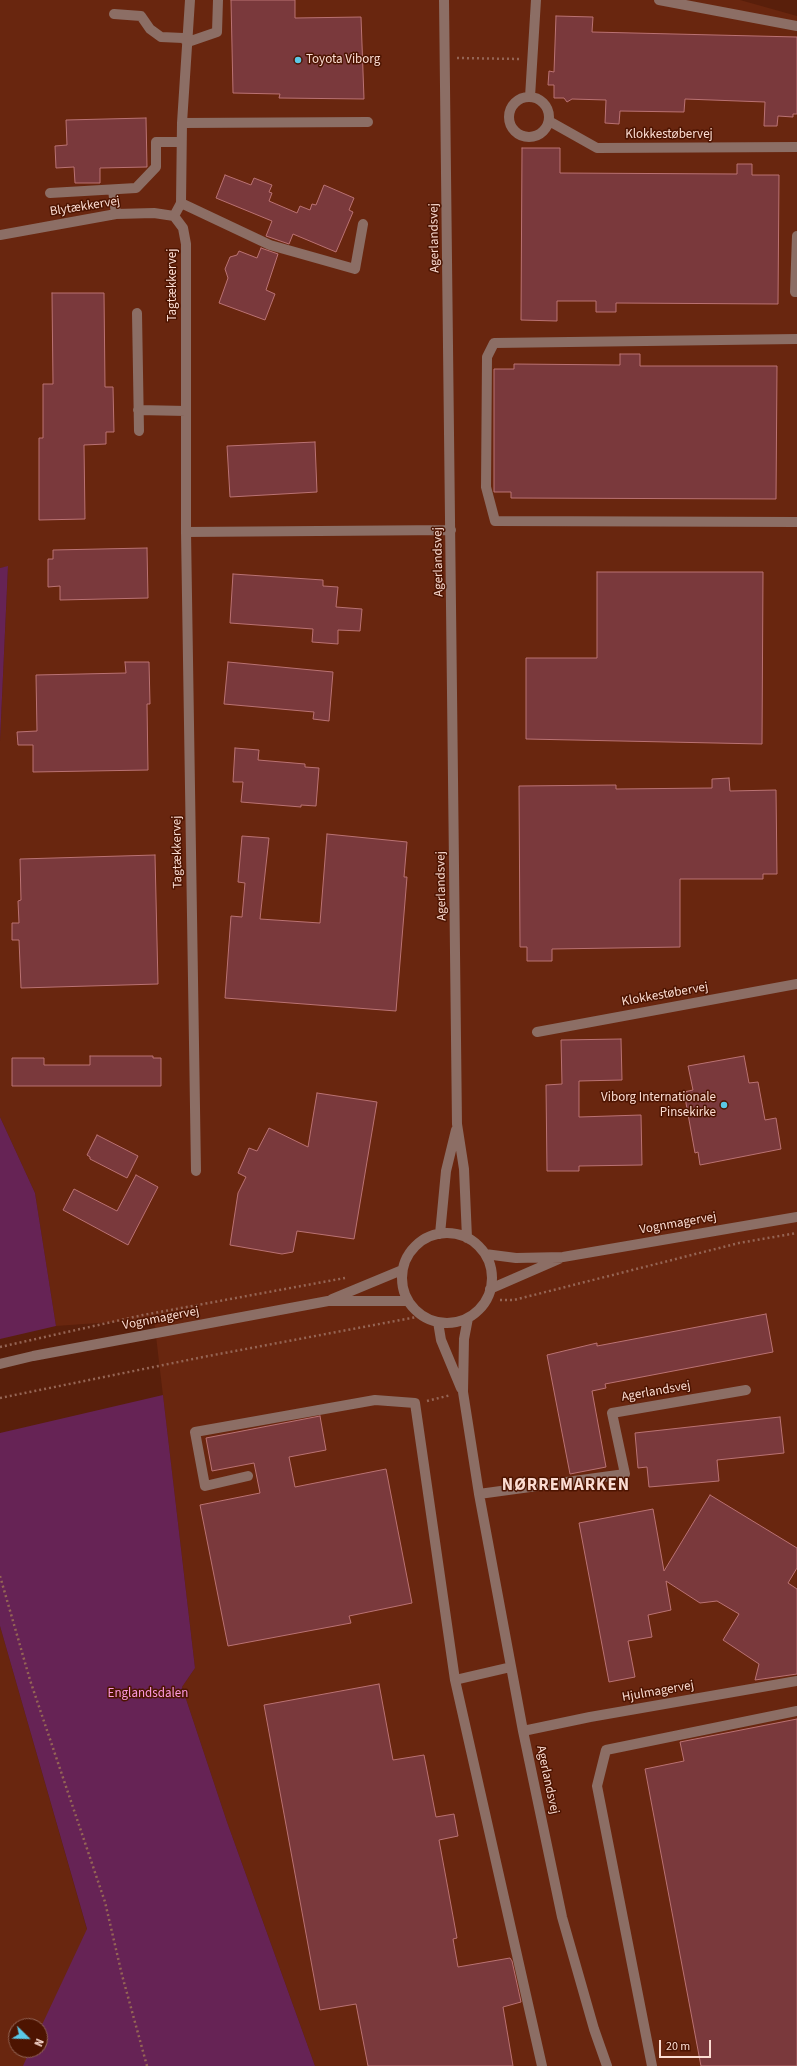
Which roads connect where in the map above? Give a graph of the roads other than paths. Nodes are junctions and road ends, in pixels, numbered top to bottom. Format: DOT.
graph roads {
  1 [pos="190,0"];
  2 [pos="218,0"];
  3 [pos="444,0"];
  4 [pos="536,0"];
  5 [pos="659,0"];
  6 [pos="114,14"];
  7 [pos="797,26"];
  8 [pos="188,42"];
  9 [pos="530,97"];
  10 [pos="549,121"];
  11 [pos="368,122"];
  12 [pos="182,123"];
  13 [pos="182,142"];
  14 [pos="797,147"];
  15 [pos="113,190"];
  16 [pos="50,193"];
  17 [pos="181,203"];
  18 [pos="116,214"];
  19 [pos="174,216"];
  20 [pos="363,224"];
  21 [pos="0,235"];
  22 [pos="797,236"];
  23 [pos="797,292"];
  24 [pos="137,313"];
  25 [pos="797,340"];
  26 [pos="138,410"];
  27 [pos="186,411"];
  28 [pos="139,431"];
  29 [pos="797,522"];
  30 [pos="451,530"];
  31 [pos="186,532"];
  32 [pos="797,984"];
  33 [pos="537,1032"];
  34 [pos="457,1124"];
  35 [pos="196,1171"];
  36 [pos="797,1217"];
  37 [pos="440,1234"];
  38 [pos="468,1238"];
  39 [pos="485,1254"];
  40 [pos="563,1257"];
  41 [pos="402,1270"];
  42 [pos="490,1289"];
  43 [pos="328,1301"];
  44 [pos="407,1301"];
  45 [pos="468,1318"];
  46 [pos="438,1322"];
  47 [pos="0,1364"];
  48 [pos="746,1390"];
  49 [pos="463,1392"];
  50 [pos="248,1476"];
  51 [pos="479,1494"];
  52 [pos="511,1667"];
  53 [pos="455,1680"];
  54 [pos="797,1681"];
  55 [pos="797,1711"];
  56 [pos="523,1732"];
  57 [pos="542,2066"];
  58 [pos="607,2066"];
  59 [pos="652,2066"];
  1 -- 8 [label="street"];
  2 -- 8 [label="street"];
  3 -- 30 [label="street, Agerlandsvej"];
  4 -- 9 [label="street"];
  5 -- 7 [label="street"];
  6 -- 8 [label="street"];
  8 -- 12 [label="street"];
  9 -- 10 [label="street"];
  9 -- 10 [label="street"];
  10 -- 14 [label="street, Klokkestøbervej"];
  11 -- 12 [label="street"];
  12 -- 13 [label="street"];
  13 -- 15 [label="street"];
  13 -- 17 [label="street"];
  15 -- 16 [label="street"];
  15 -- 18 [label="street"];
  17 -- 19 [label="street"];
  17 -- 20 [label="street"];
  18 -- 19 [label="street, Blytækkervej"];
  18 -- 21 [label="street, Blytækkervej"];
  19 -- 27 [label="street, Tagtækkervej"];
  22 -- 23 [label="street"];
  24 -- 26 [label="street"];
  25 -- 29 [label="street"];
  26 -- 27 [label="street"];
  26 -- 28 [label="street"];
  27 -- 31 [label="street, Tagtækkervej"];
  30 -- 31 [label="street"];
  30 -- 34 [label="street, Agerlandsvej"];
  31 -- 35 [label="street, Tagtækkervej"];
  32 -- 33 [label="street, Klokkestøbervej"];
  34 -- 37 [label="street, Agerlandsvej"];
  34 -- 38 [label="street, Agerlandsvej"];
  36 -- 40 [label="street, Vognmagervej"];
  37 -- 38 [label="street"];
  37 -- 41 [label="street"];
  38 -- 39 [label="street"];
  39 -- 40 [label="street, Vognmagervej"];
  39 -- 42 [label="street"];
  40 -- 42 [label="street, Vognmagervej"];
  41 -- 43 [label="street, Vognmagervej"];
  41 -- 44 [label="street"];
  42 -- 45 [label="street"];
  43 -- 44 [label="street, Vognmagervej"];
  43 -- 47 [label="street, Vognmagervej"];
  44 -- 46 [label="street"];
  45 -- 46 [label="street"];
  45 -- 49 [label="street, Agerlandsvej"];
  46 -- 49 [label="street, Agerlandsvej"];
  48 -- 51 [label="street, Agerlandsvej"];
  49 -- 51 [label="street, Agerlandsvej"];
  50 -- 53 [label="street"];
  51 -- 52 [label="street, Agerlandsvej"];
  52 -- 53 [label="street"];
  52 -- 56 [label="street, Agerlandsvej"];
  53 -- 57 [label="street"];
  54 -- 56 [label="street, Hjulmagervej"];
  55 -- 59 [label="street"];
  56 -- 58 [label="street, Agerlandsvej"];
}
